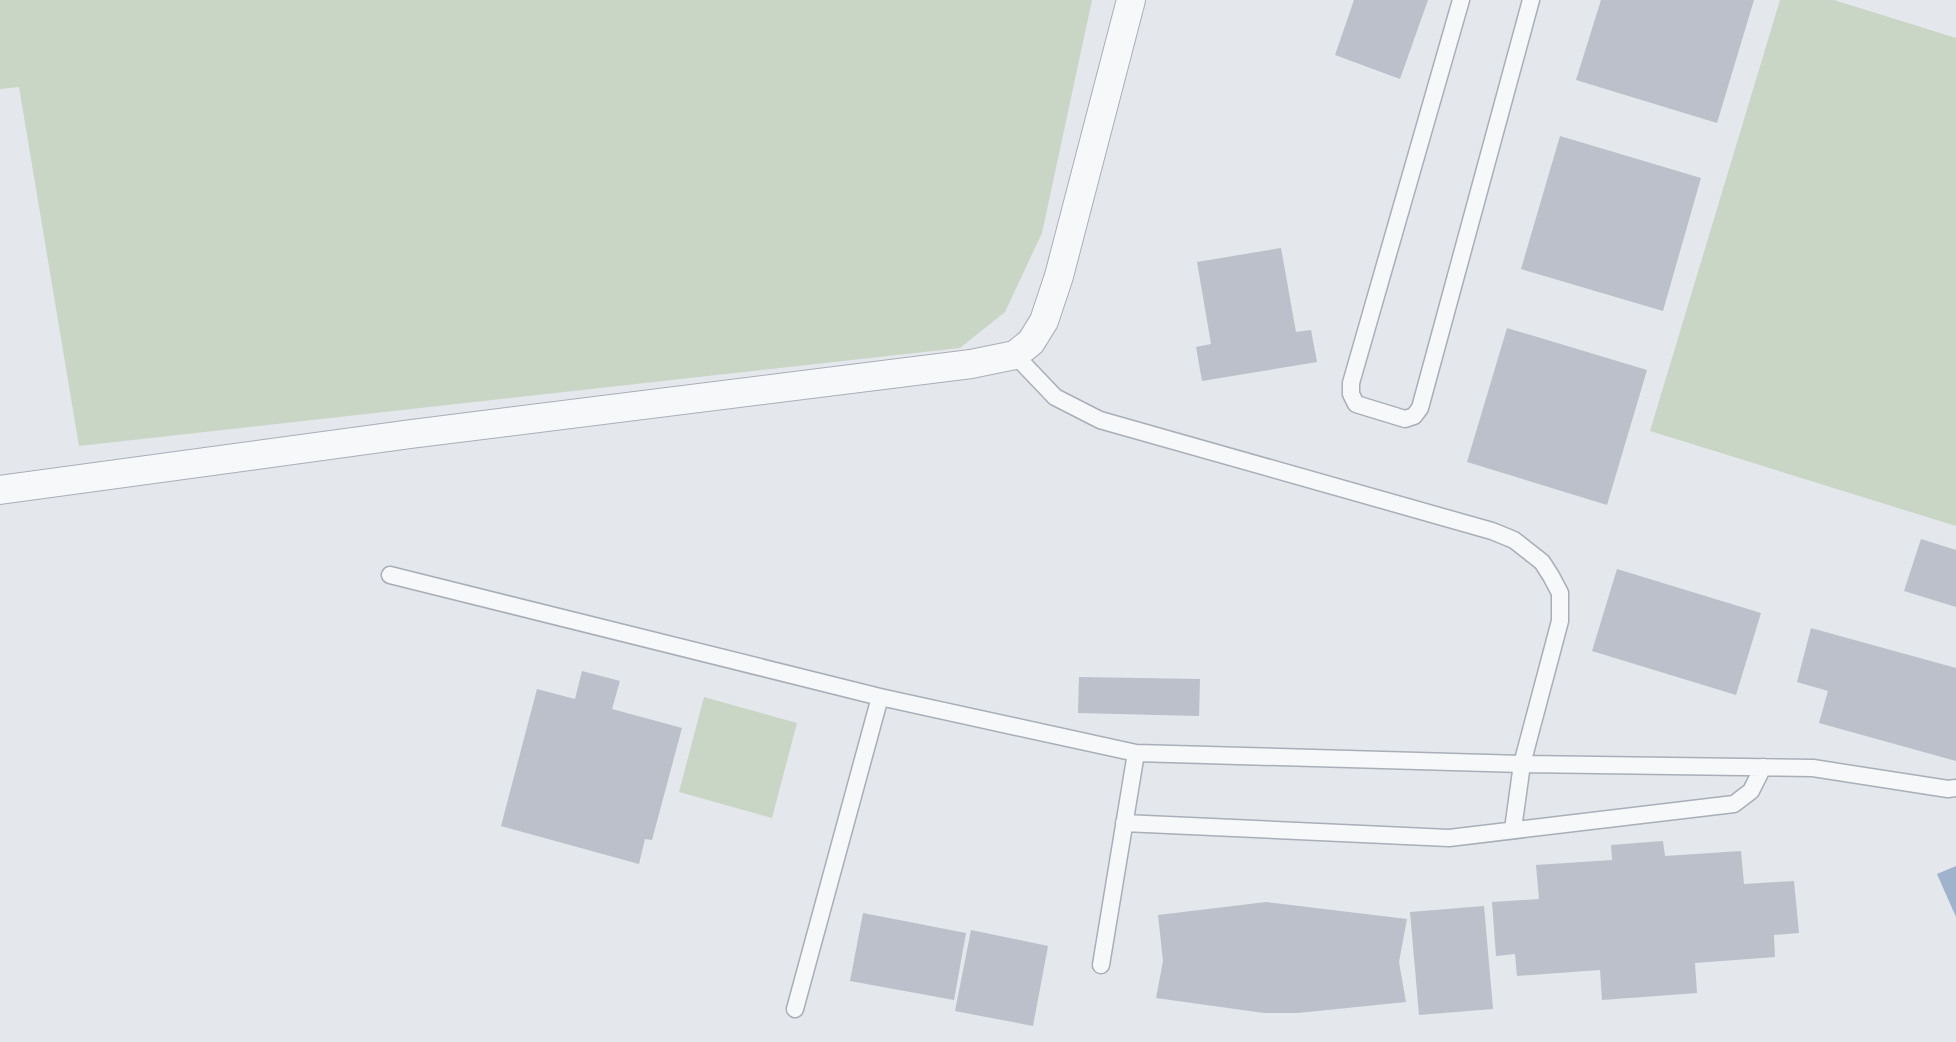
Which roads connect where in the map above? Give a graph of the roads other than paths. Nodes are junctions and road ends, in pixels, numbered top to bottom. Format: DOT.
graph roads {
  1 [pos="1131,0"];
  2 [pos="1461,0"];
  3 [pos="1531,0"];
  4 [pos="1014,355"];
  5 [pos="0,490"];
  6 [pos="390,575"];
  7 [pos="880,697"];
  8 [pos="1136,753"];
  9 [pos="1522,764"];
  10 [pos="1764,767"];
  11 [pos="1956,788"];
  12 [pos="1124,823"];
  13 [pos="1513,830"];
  14 [pos="1101,965"];
  15 [pos="795,1009"];
  1 -- 4 [label="street"];
  2 -- 3 [label="lane"];
  4 -- 5 [label="street"];
  4 -- 9 [label="lane"];
  6 -- 7 [label="lane"];
  7 -- 8 [label="lane"];
  7 -- 15 [label="lane"];
  8 -- 9 [label="lane"];
  8 -- 12 [label="lane"];
  9 -- 10 [label="lane"];
  9 -- 13 [label="lane"];
  10 -- 11 [label="lane"];
  10 -- 13 [label="lane"];
  12 -- 13 [label="lane"];
  12 -- 14 [label="lane"];
}
